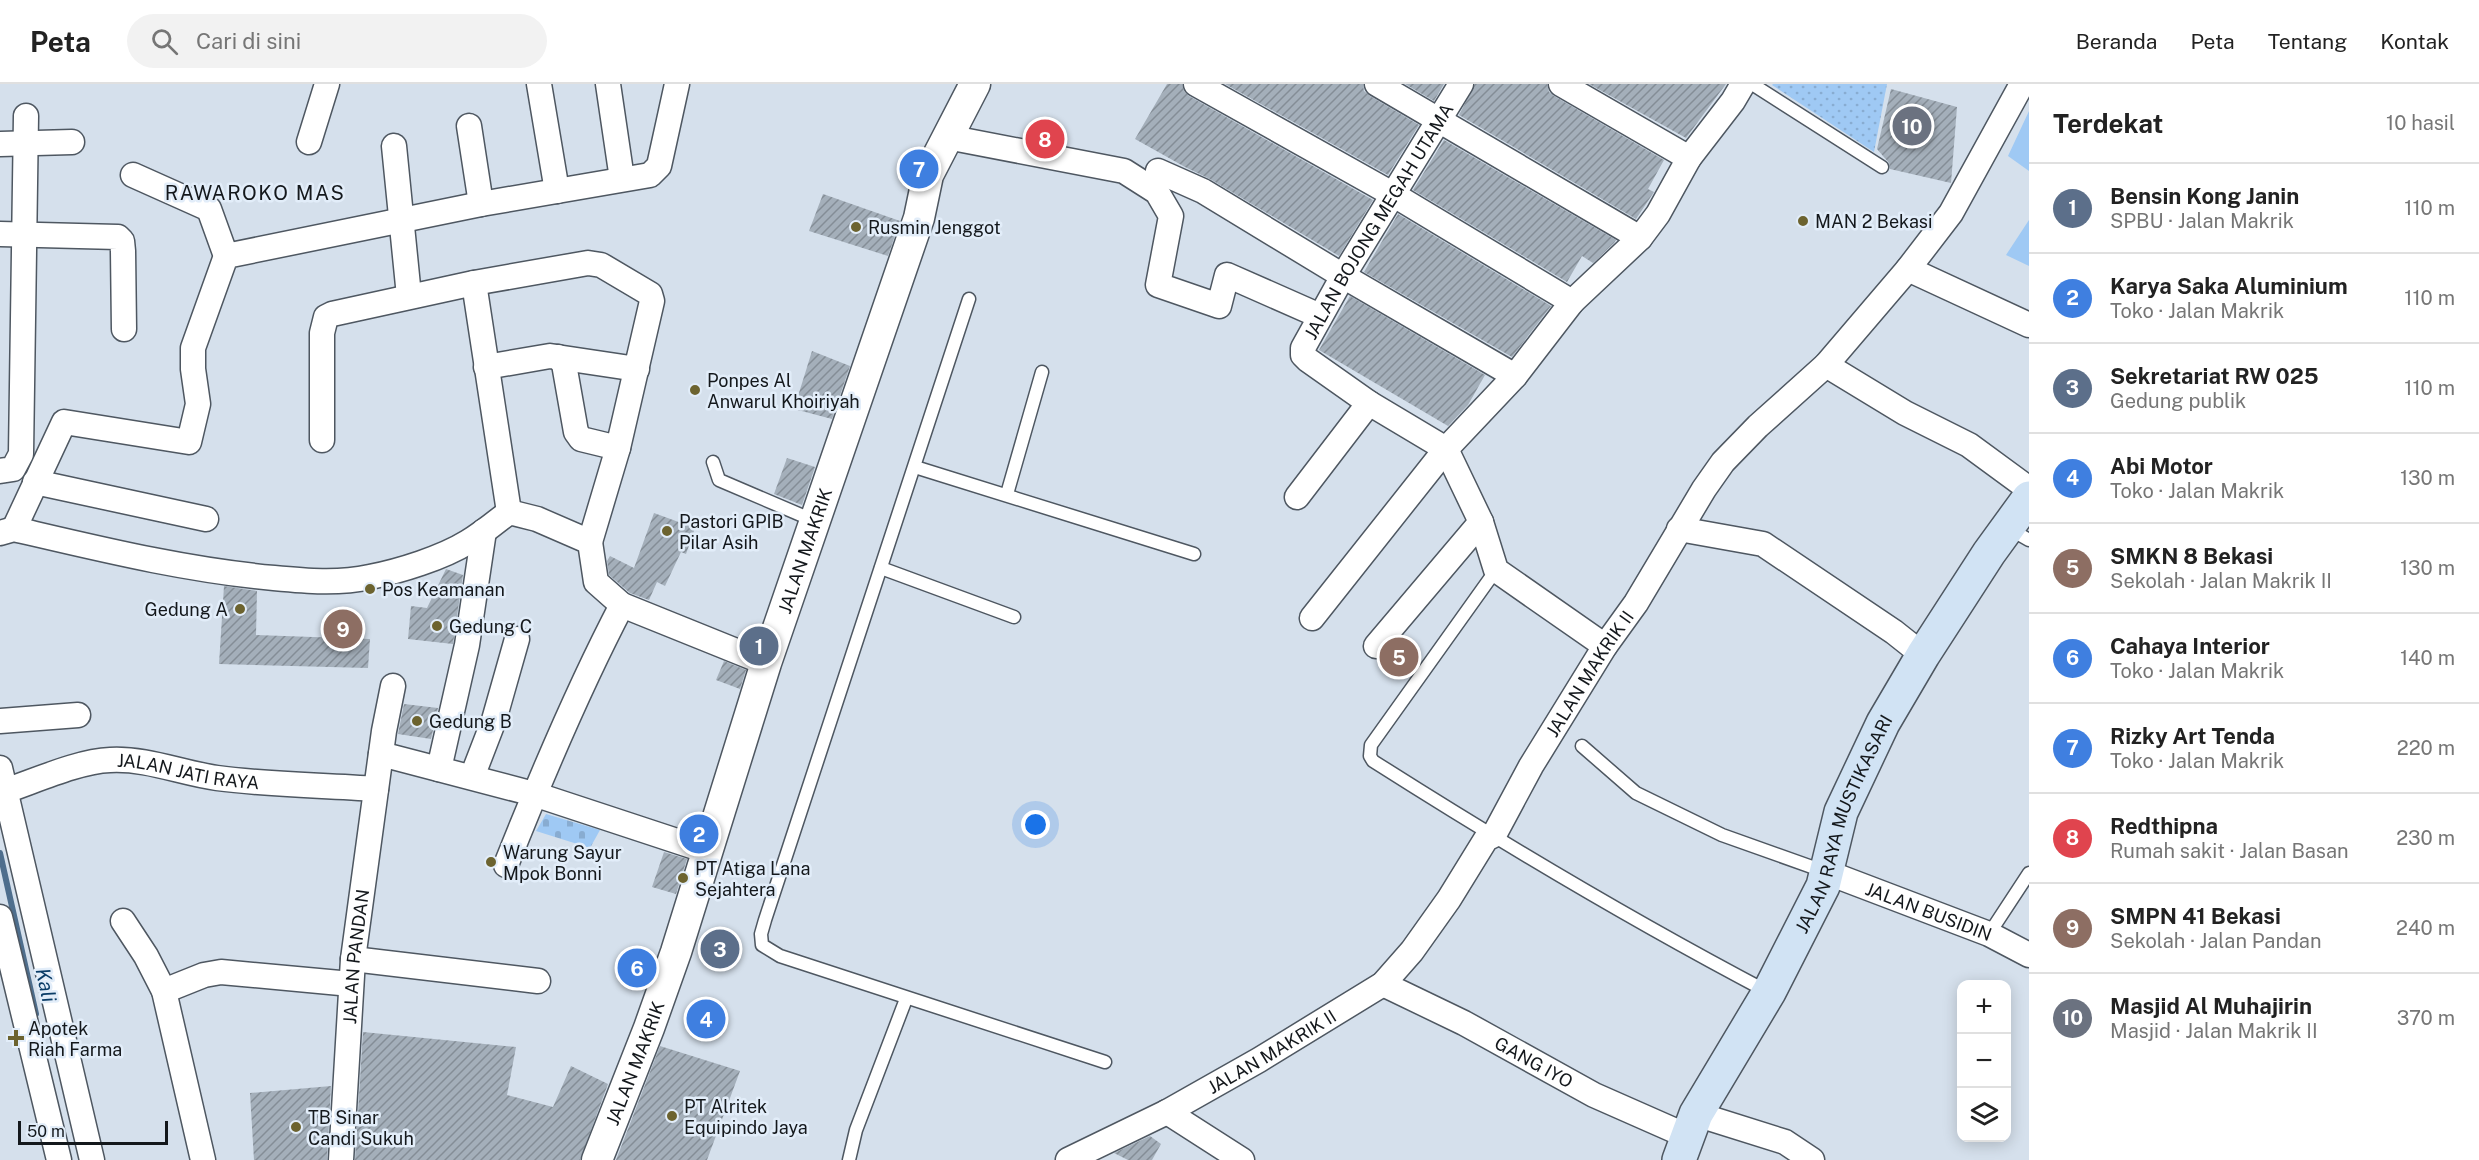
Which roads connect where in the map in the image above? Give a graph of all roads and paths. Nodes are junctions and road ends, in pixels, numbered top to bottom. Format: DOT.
graph roads {
  1 [pos="327,84"];
  2 [pos="539,84"];
  3 [pos="608,84"];
  4 [pos="677,84"];
  5 [pos="975,84"];
  6 [pos="1196,84"];
  7 [pos="1377,84"];
  8 [pos="1461,84"];
  9 [pos="1561,84"];
  10 [pos="1743,84"];
  11 [pos="1752,84"];
  12 [pos="2022,84"];
  13 [pos="26,116"];
  14 [pos="1440,119"];
  15 [pos="469,126"];
  16 [pos="946,137"];
  17 [pos="72,142"];
  18 [pos="309,142"];
  19 [pos="0,144"];
  20 [pos="27,144"];
  21 [pos="394,146"];
  22 [pos="1689,158"];
  23 [pos="1882,167"];
  24 [pos="1158,171"];
  25 [pos="133,175"];
  26 [pos="622,179"];
  27 [pos="557,191"];
  28 [pos="1394,195"];
  29 [pos="481,204"];
  30 [pos="403,220"];
  31 [pos="0,234"];
  32 [pos="25,234"];
  33 [pos="1640,238"];
  34 [pos="226,256"];
  35 [pos="1908,268"];
  36 [pos="1343,276"];
  37 [pos="474,283"];
  38 [pos="409,296"];
  39 [pos="969,299"];
  40 [pos="1572,302"];
  41 [pos="1320,316"];
  42 [pos="2029,325"];
  43 [pos="124,329"];
  44 [pos="558,357"];
  45 [pos="1826,365"];
  46 [pos="486,367"];
  47 [pos="637,369"];
  48 [pos="1042,372"];
  49 [pos="1515,376"];
  50 [pos="1368,403"];
  51 [pos="321,440"];
  52 [pos="618,448"];
  53 [pos="1446,449"];
  54 [pos="713,462"];
  55 [pos="915,467"];
  56 [pos="0,471"];
  57 [pos="35,482"];
  58 [pos="2029,489"];
  59 [pos="1007,494"];
  60 [pos="1297,496"];
  61 [pos="2029,498"];
  62 [pos="509,512"];
  63 [pos="206,519"];
  64 [pos="815,521"];
  65 [pos="1481,522"];
  66 [pos="1679,529"];
  67 [pos="7,531"];
  68 [pos="484,531"];
  69 [pos="2018,534"];
  70 [pos="590,542"];
  71 [pos="1194,554"];
  72 [pos="881,568"];
  73 [pos="1496,570"];
  74 [pos="622,605"];
  75 [pos="1014,616"];
  76 [pos="1312,618"];
  77 [pos="517,639"];
  78 [pos="1376,646"];
  79 [pos="1605,646"];
  80 [pos="1923,655"];
  81 [pos="766,663"];
  82 [pos="393,686"];
  83 [pos="78,715"];
  84 [pos="0,721"];
  85 [pos="1582,746"];
  86 [pos="381,754"];
  87 [pos="0,768"];
  88 [pos="439,769"];
  89 [pos="472,777"];
  90 [pos="376,789"];
  91 [pos="5,791"];
  92 [pos="534,794"];
  93 [pos="1494,835"];
  94 [pos="707,850"];
  95 [pos="506,865"];
  96 [pos="1826,872"];
  97 [pos="2029,873"];
  98 [pos="0,917"];
  99 [pos="123,921"];
  100 [pos="1989,934"];
  101 [pos="2029,955"];
  102 [pos="353,959"];
  103 [pos="538,981"];
  104 [pos="351,984"];
  105 [pos="1383,984"];
  106 [pos="164,991"];
  107 [pos="1769,992"];
  108 [pos="906,999"];
  109 [pos="1105,1062"];
  110 [pos="1167,1112"];
  111 [pos="1688,1137"];
  112 [pos="59,1160"];
  113 [pos="92,1160"];
  114 [pos="203,1160"];
  115 [pos="342,1160"];
  116 [pos="597,1160"];
  117 [pos="849,1160"];
  118 [pos="1068,1160"];
  119 [pos="1242,1160"];
  120 [pos="1812,1160"];
  1 -- 18 [label="street"];
  2 -- 27 [label="street"];
  3 -- 26 [label="street"];
  4 -- 26 [label="street"];
  5 -- 16 [label="street, JALAN MAKRIK"];
  6 -- 28 [label="street"];
  7 -- 14 [label="street"];
  8 -- 14 [label="street, JALAN BOJONG MEGAH UTAMA"];
  9 -- 22 [label="street"];
  10 -- 22 [label="street"];
  11 -- 23 [label="lane"];
  12 -- 35 [label="street, JALAN MAKRIK II"];
  13 -- 20 [label="street"];
  14 -- 28 [label="street, JALAN BOJONG MEGAH UTAMA"];
  14 -- 33 [label="street"];
  15 -- 29 [label="street"];
  16 -- 41 [label="street"];
  16 -- 64 [label="street, JALAN MAKRIK"];
  17 -- 20 [label="street"];
  19 -- 20 [label="street"];
  20 -- 32 [label="street"];
  21 -- 30 [label="street"];
  22 -- 33 [label="street"];
  24 -- 36 [label="street"];
  25 -- 34 [label="street"];
  26 -- 27 [label="street"];
  27 -- 29 [label="street"];
  28 -- 36 [label="street, JALAN BOJONG MEGAH UTAMA"];
  28 -- 40 [label="street"];
  29 -- 30 [label="street"];
  30 -- 34 [label="street"];
  30 -- 38 [label="street"];
  31 -- 32 [label="street"];
  32 -- 43 [label="street"];
  32 -- 56 [label="street"];
  33 -- 40 [label="street"];
  34 -- 57 [label="street"];
  35 -- 42 [label="street"];
  35 -- 45 [label="street, JALAN MAKRIK II"];
  36 -- 41 [label="street, JALAN BOJONG MEGAH UTAMA"];
  36 -- 49 [label="street"];
  37 -- 38 [label="street"];
  37 -- 46 [label="street"];
  37 -- 47 [label="street"];
  38 -- 51 [label="street"];
  39 -- 55 [label="lane"];
  40 -- 49 [label="street"];
  41 -- 50 [label="street, JALAN BOJONG MEGAH UTAMA"];
  44 -- 46 [label="street"];
  44 -- 47 [label="street"];
  44 -- 52 [label="street"];
  45 -- 58 [label="street"];
  45 -- 66 [label="street, JALAN MAKRIK II"];
  46 -- 62 [label="street"];
  47 -- 52 [label="street"];
  48 -- 59 [label="lane"];
  49 -- 53 [label="street"];
  50 -- 53 [label="street"];
  50 -- 60 [label="street"];
  52 -- 70 [label="street"];
  53 -- 65 [label="street"];
  53 -- 76 [label="street"];
  54 -- 64 [label="lane"];
  55 -- 59 [label="lane"];
  55 -- 72 [label="lane"];
  57 -- 63 [label="street"];
  57 -- 67 [label="street"];
  59 -- 71 [label="lane"];
  61 -- 69 [label="main road, JALAN RAYA MUSTIKASARI"];
  62 -- 68 [label="street"];
  62 -- 70 [label="street"];
  64 -- 81 [label="street, JALAN MAKRIK"];
  65 -- 73 [label="street"];
  65 -- 78 [label="street"];
  66 -- 79 [label="street, JALAN MAKRIK II"];
  66 -- 80 [label="street"];
  67 -- 68 [label="street"];
  68 -- 88 [label="street"];
  69 -- 80 [label="main road, JALAN RAYA MUSTIKASARI"];
  70 -- 74 [label="street"];
  72 -- 75 [label="lane"];
  72 -- 108 [label="lane"];
  73 -- 79 [label="street"];
  73 -- 93 [label="lane"];
  74 -- 81 [label="street"];
  74 -- 92 [label="street"];
  77 -- 89 [label="street"];
  79 -- 93 [label="street, JALAN MAKRIK II"];
  80 -- 96 [label="main road, JALAN RAYA MUSTIKASARI"];
  81 -- 94 [label="street, JALAN MAKRIK"];
  82 -- 86 [label="street, JALAN PANDAN"];
  83 -- 84 [label="street"];
  85 -- 96 [label="lane"];
  86 -- 88 [label="street"];
  86 -- 90 [label="street, JALAN PANDAN"];
  87 -- 91 [label="street"];
  88 -- 89 [label="street"];
  89 -- 92 [label="street"];
  90 -- 91 [label="street, JALAN JATI RAYA"];
  90 -- 102 [label="street, JALAN PANDAN"];
  91 -- 113 [label="street"];
  92 -- 94 [label="street"];
  92 -- 95 [label="street"];
  93 -- 105 [label="street, JALAN MAKRIK II"];
  93 -- 107 [label="lane"];
  94 -- 116 [label="street, JALAN MAKRIK"];
  96 -- 100 [label="street, JALAN BUSIDIN"];
  96 -- 107 [label="main road, JALAN RAYA MUSTIKASARI"];
  97 -- 100 [label="lane"];
  98 -- 112 [label="street"];
  99 -- 106 [label="street"];
  100 -- 101 [label="street, JALAN BUSIDIN"];
  102 -- 103 [label="street"];
  102 -- 104 [label="street, JALAN PANDAN"];
  104 -- 106 [label="street"];
  104 -- 115 [label="street, JALAN PANDAN"];
  105 -- 110 [label="street, JALAN MAKRIK II"];
  105 -- 111 [label="street, GANG IYO"];
  106 -- 114 [label="street"];
  107 -- 111 [label="main road, JALAN RAYA MUSTIKASARI"];
  108 -- 109 [label="lane"];
  108 -- 117 [label="lane"];
  110 -- 118 [label="street, JALAN MAKRIK II"];
  110 -- 119 [label="street"];
  111 -- 120 [label="street, GANG IYO"];
}
